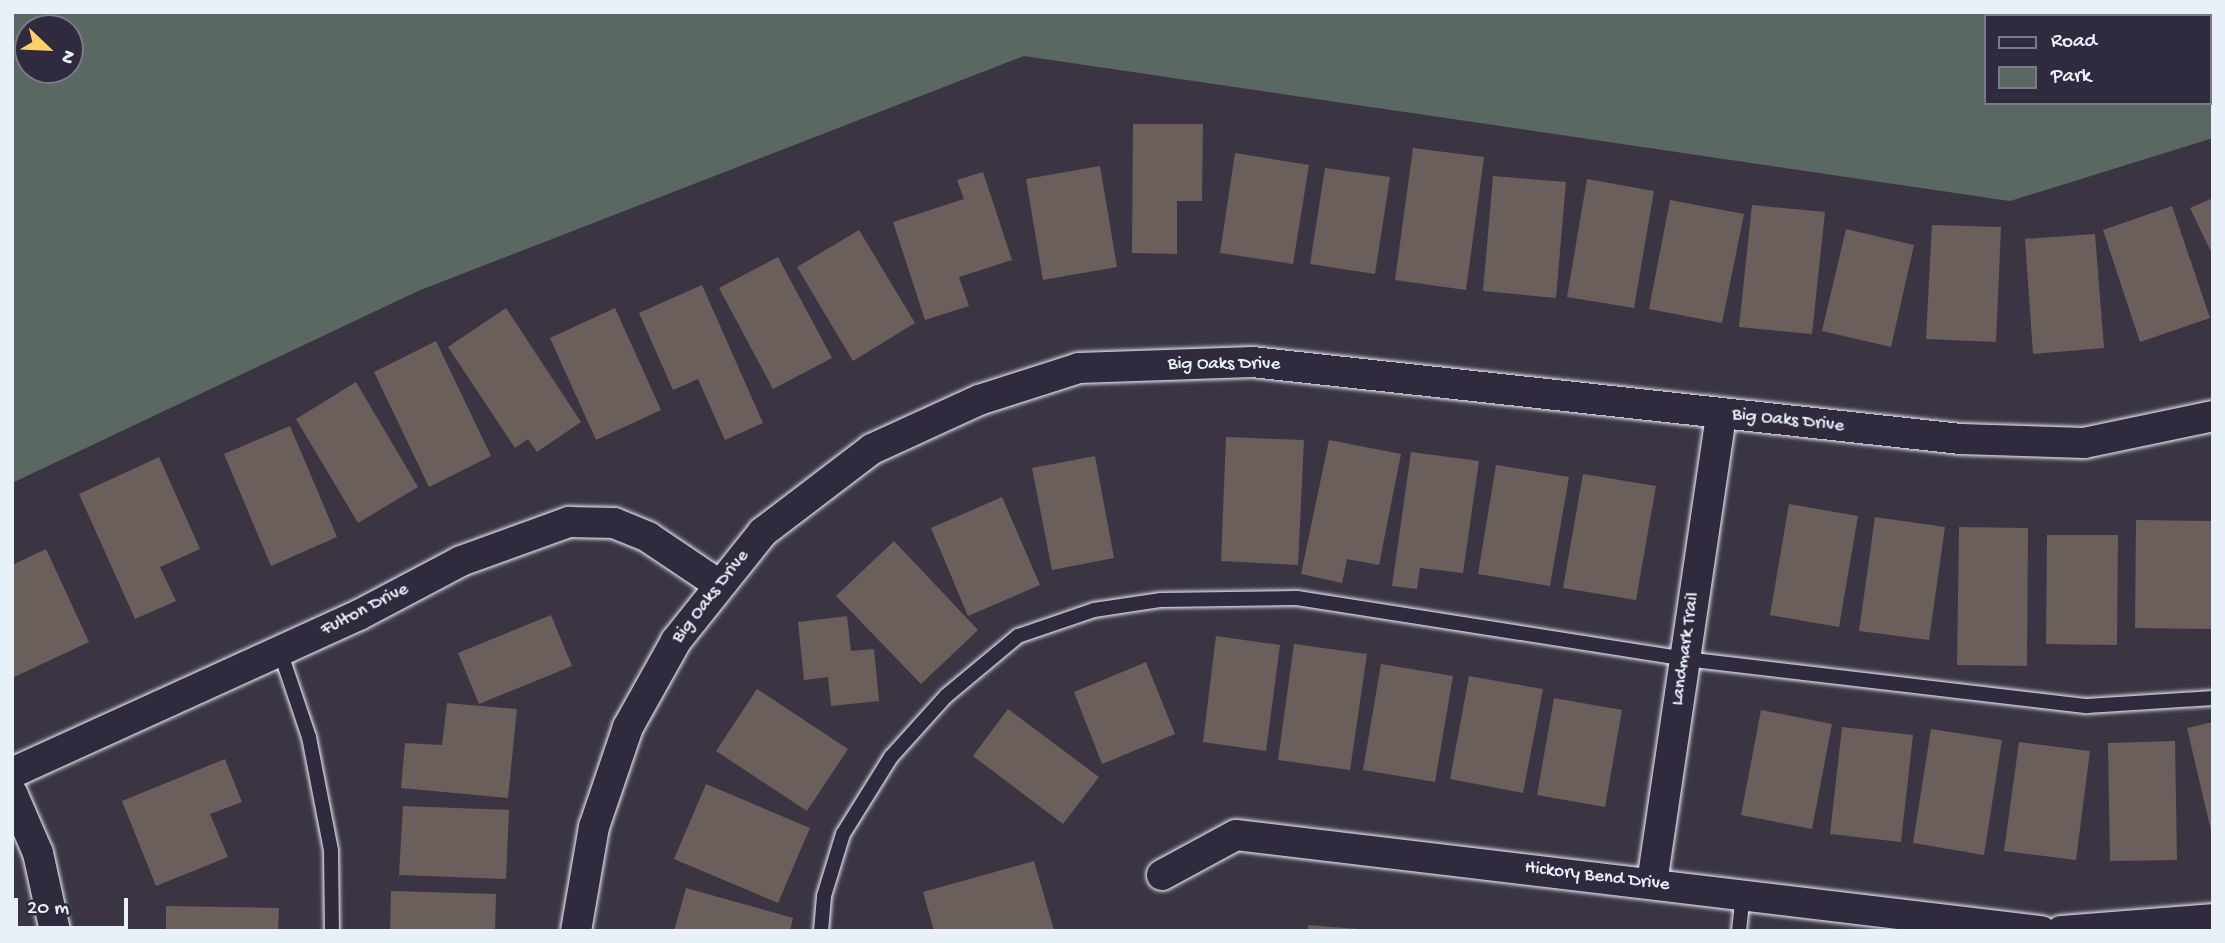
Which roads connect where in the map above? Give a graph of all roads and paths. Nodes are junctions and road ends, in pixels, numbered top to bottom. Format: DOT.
graph roads {
  1 [pos="1721,414"];
  2 [pos="2213,416"];
  3 [pos="718,584"];
  4 [pos="280,651"];
  5 [pos="1685,659"];
  6 [pos="2213,698"];
  7 [pos="12,774"];
  8 [pos="12,793"];
  9 [pos="1162,874"];
  10 [pos="1652,883"];
  11 [pos="1744,895"];
  12 [pos="2213,919"];
  13 [pos="55,931"];
  14 [pos="332,931"];
  15 [pos="576,931"];
  16 [pos="821,931"];
  17 [pos="1739,931"];
  18 [pos="2041,931"];
  19 [pos="2061,931"];
  1 -- 2 [label="street, Big Oaks Drive"];
  1 -- 3 [label="street, Big Oaks Drive"];
  1 -- 5 [label="street, Landmark Trail"];
  3 -- 4 [label="street, Fulton Drive"];
  3 -- 15 [label="street, Big Oaks Drive"];
  4 -- 7 [label="street, Fulton Drive"];
  4 -- 14 [label="lane"];
  5 -- 6 [label="lane"];
  5 -- 10 [label="street, Landmark Trail"];
  5 -- 16 [label="lane"];
  8 -- 13 [label="street"];
  9 -- 10 [label="street, Hickory Bend Drive"];
  10 -- 11 [label="street, Hickory Bend Drive"];
  11 -- 17 [label="lane"];
  11 -- 18 [label="street, Hickory Bend Drive"];
  12 -- 19 [label="street"];
}
